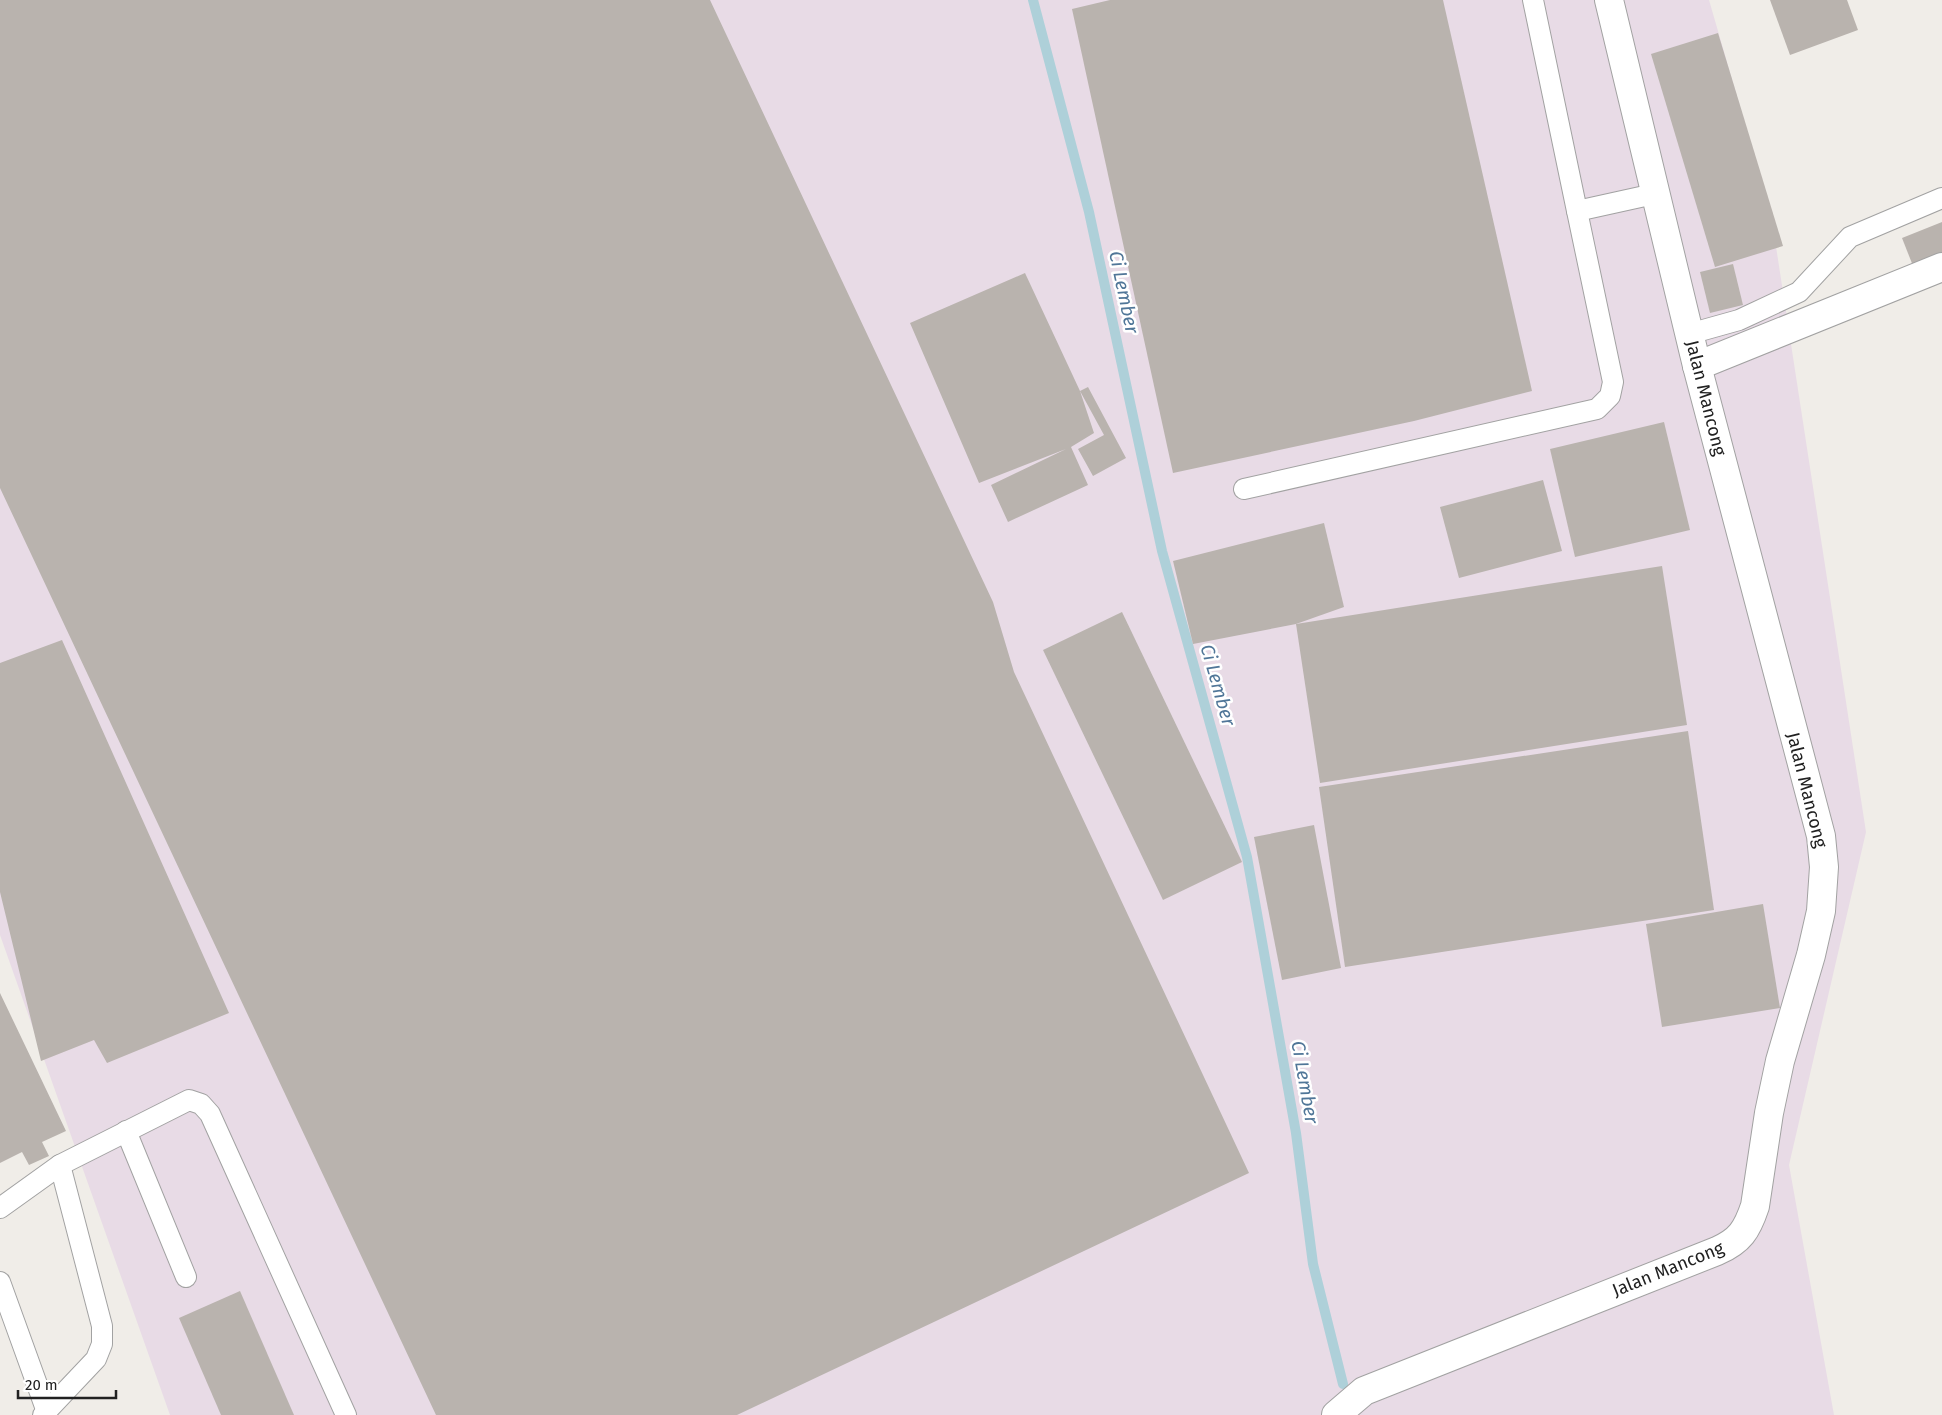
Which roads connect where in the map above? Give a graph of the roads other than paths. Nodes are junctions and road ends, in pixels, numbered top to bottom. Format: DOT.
graph roads {
  1 [pos="1533,0"];
  2 [pos="1609,0"];
  3 [pos="1654,194"];
  4 [pos="1942,198"];
  5 [pos="1577,211"];
  6 [pos="1942,267"];
  7 [pos="1689,334"];
  8 [pos="1697,366"];
  9 [pos="1244,490"];
  10 [pos="126,1131"];
  11 [pos="60,1165"];
  12 [pos="0,1208"];
  13 [pos="186,1277"];
  14 [pos="0,1282"];
  15 [pos="45,1414"];
  16 [pos="346,1415"];
  17 [pos="1336,1415"];
  1 -- 5 [label="lane"];
  2 -- 3 [label="street, Jalan Mancong"];
  3 -- 5 [label="lane"];
  3 -- 7 [label="street, Jalan Mancong"];
  4 -- 7 [label="lane"];
  5 -- 9 [label="lane"];
  6 -- 8 [label="street"];
  7 -- 8 [label="street, Jalan Mancong"];
  8 -- 17 [label="street, Jalan Mancong"];
  10 -- 11 [label="lane"];
  10 -- 13 [label="lane"];
  10 -- 16 [label="lane"];
  11 -- 12 [label="lane"];
  11 -- 15 [label="lane"];
  14 -- 15 [label="lane"];
}
